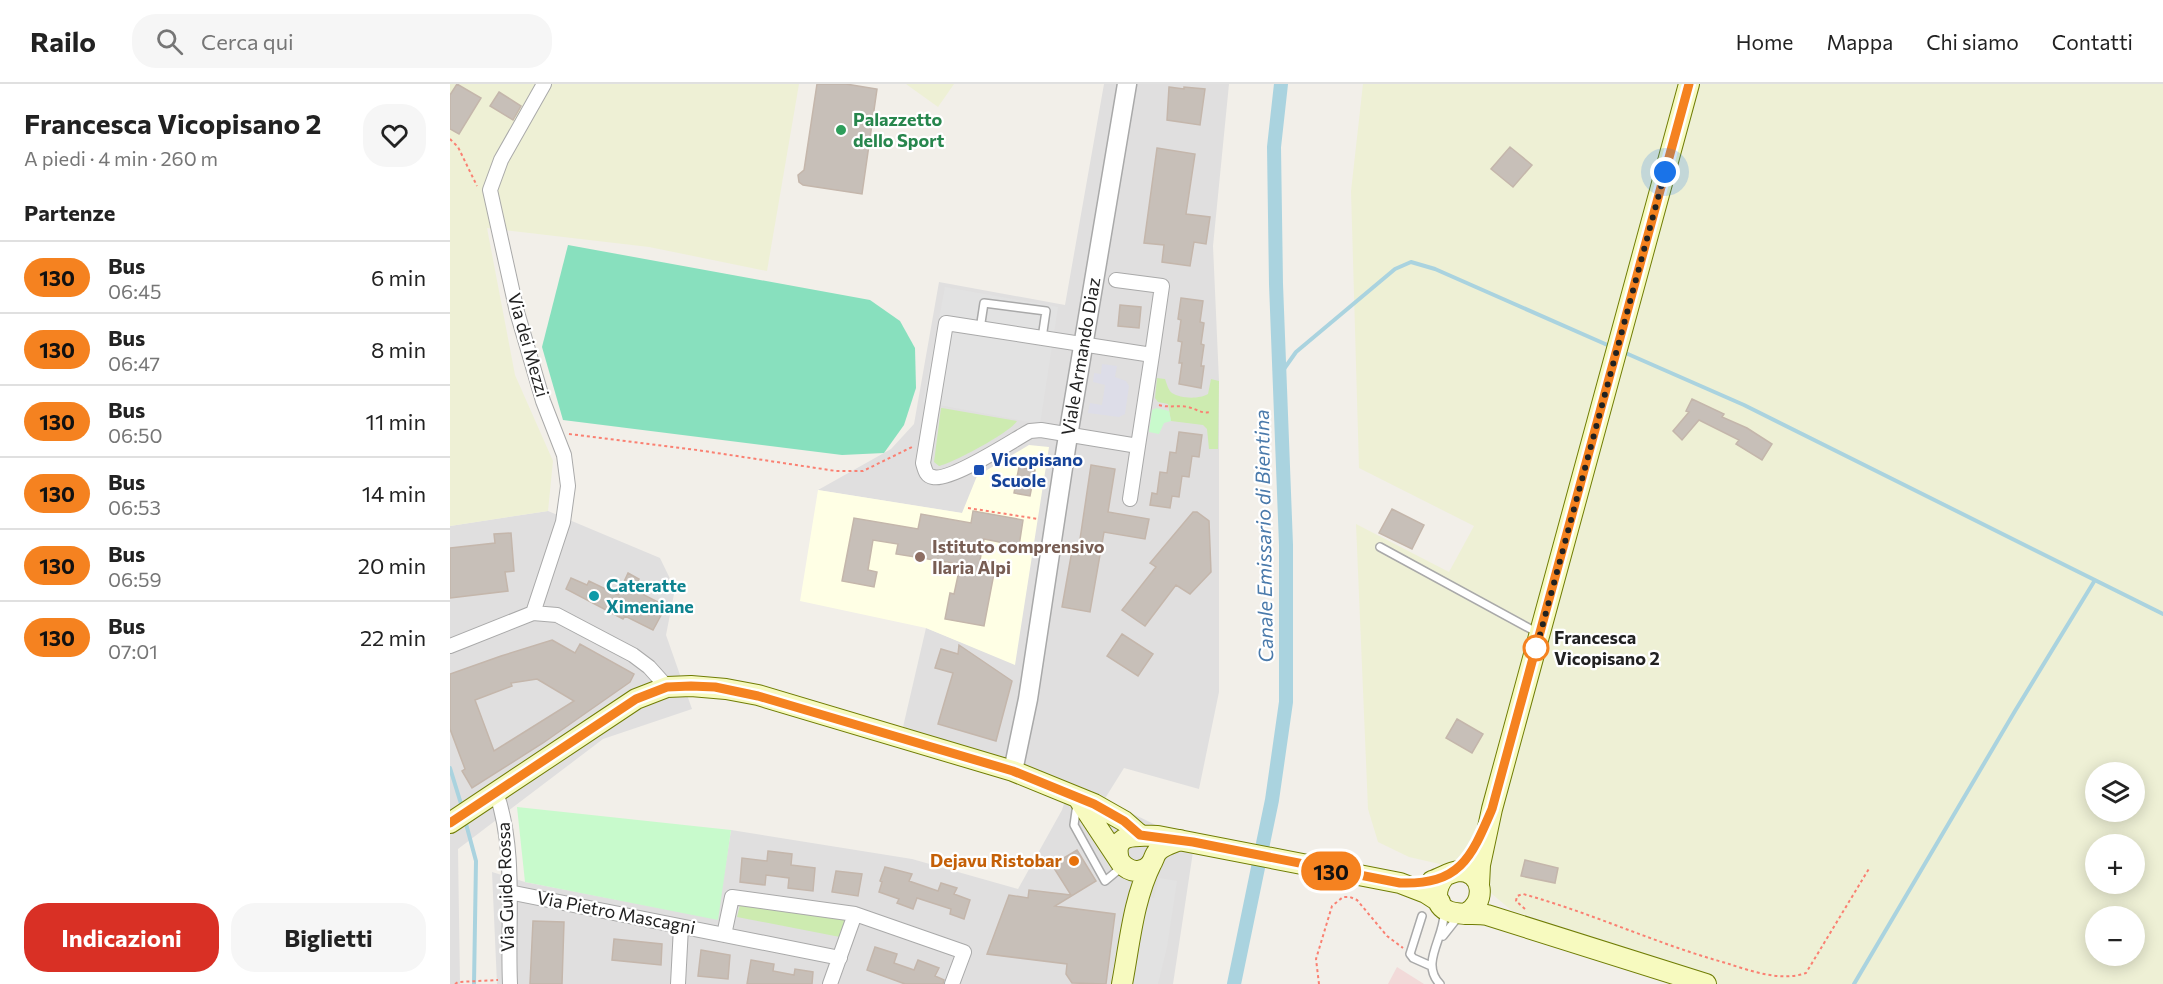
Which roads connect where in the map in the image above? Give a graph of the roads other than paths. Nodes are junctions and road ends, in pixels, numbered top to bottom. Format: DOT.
graph roads {
  1 [pos="544,84"];
  2 [pos="1127,84"];
  3 [pos="1689,84"];
  4 [pos="1116,280"];
  5 [pos="980,329"];
  6 [pos="1042,338"];
  7 [pos="1084,345"];
  8 [pos="1152,355"];
  9 [pos="1069,435"];
  10 [pos="1138,446"];
  11 [pos="1130,499"];
  12 [pos="1380,548"];
  13 [pos="533,613"];
  14 [pos="1540,635"];
  15 [pos="450,646"];
  16 [pos="667,687"];
  17 [pos="1013,771"];
  18 [pos="496,792"];
  19 [pos="1078,798"];
  20 [pos="1492,809"];
  21 [pos="450,823"];
  22 [pos="1142,836"];
  23 [pos="1186,841"];
  24 [pos="1153,859"];
  25 [pos="1121,863"];
  26 [pos="1450,874"];
  27 [pos="1400,883"];
  28 [pos="1479,890"];
  29 [pos="509,892"];
  30 [pos="1452,909"];
  31 [pos="855,914"];
  32 [pos="1422,916"];
  33 [pos="1132,919"];
  34 [pos="1512,924"];
  35 [pos="681,927"];
  36 [pos="724,935"];
  37 [pos="1438,943"];
  38 [pos="840,958"];
  39 [pos="1431,966"];
  40 [pos="510,984"];
  41 [pos="678,984"];
  42 [pos="830,984"];
  43 [pos="952,984"];
  44 [pos="1122,984"];
  45 [pos="1440,984"];
  46 [pos="1706,984"];
  1 -- 13 [label="street, Via dei Mezzi"];
  2 -- 7 [label="street, Viale Armando Diaz"];
  3 -- 14 [label="main road"];
  4 -- 8 [label="street"];
  5 -- 6 [label="street"];
  5 -- 6 [label="lane"];
  5 -- 9 [label="street"];
  6 -- 7 [label="street"];
  7 -- 8 [label="street"];
  7 -- 9 [label="street, Viale Armando Diaz"];
  8 -- 10 [label="street"];
  9 -- 10 [label="street"];
  9 -- 17 [label="street, Viale Armando Diaz"];
  10 -- 11 [label="street"];
  12 -- 14 [label="lane"];
  13 -- 15 [label="street"];
  13 -- 16 [label="street"];
  14 -- 20 [label="main road"];
  16 -- 17 [label="main road"];
  16 -- 18 [label="main road"];
  17 -- 19 [label="main road"];
  18 -- 21 [label="main road"];
  18 -- 29 [label="street, Via Guido Rossa"];
  19 -- 22 [label="main road"];
  19 -- 25 [label="main road"];
  20 -- 26 [label="main road"];
  20 -- 28 [label="main road"];
  22 -- 23 [label="main road"];
  22 -- 24 [label="main road"];
  22 -- 25 [label="main road"];
  23 -- 24 [label="main road"];
  23 -- 27 [label="main road"];
  24 -- 25 [label="main road"];
  24 -- 33 [label="main road"];
  25 -- 33 [label="main road"];
  26 -- 27 [label="main road"];
  26 -- 28 [label="main road"];
  26 -- 30 [label="main road"];
  27 -- 30 [label="main road"];
  28 -- 30 [label="main road"];
  28 -- 34 [label="main road"];
  29 -- 35 [label="street, Via Pietro Mascagni"];
  29 -- 40 [label="street, Via Guido Rossa"];
  30 -- 34 [label="main road"];
  30 -- 37 [label="lane"];
  30 -- 37 [label="lane"];
  31 -- 36 [label="street"];
  31 -- 38 [label="street"];
  31 -- 43 [label="street"];
  32 -- 39 [label="lane"];
  33 -- 44 [label="main road"];
  34 -- 46 [label="main road"];
  35 -- 36 [label="street, Via Pietro Mascagni"];
  35 -- 41 [label="street"];
  36 -- 38 [label="street, Via Pietro Mascagni"];
  37 -- 39 [label="lane"];
  38 -- 42 [label="street"];
  39 -- 45 [label="lane"];
}
